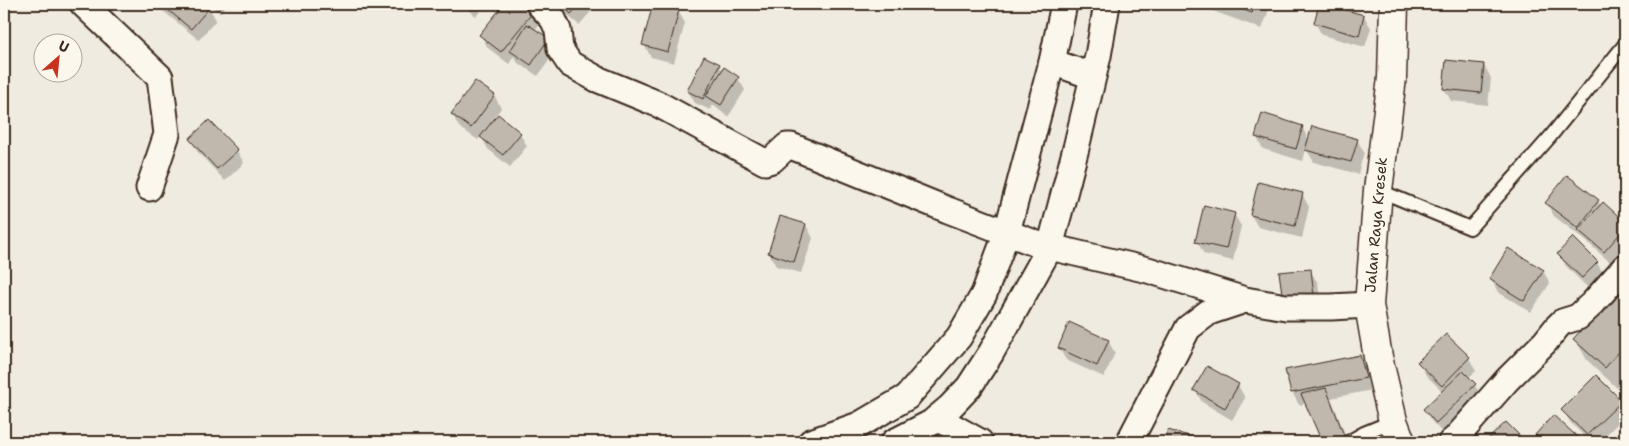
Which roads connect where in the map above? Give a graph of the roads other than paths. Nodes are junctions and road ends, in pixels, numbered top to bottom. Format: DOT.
graph roads {
  1 [pos="83,4"];
  2 [pos="539,4"];
  3 [pos="1064,4"];
  4 [pos="1394,4"];
  5 [pos="1102,5"];
  6 [pos="1625,44"];
  7 [pos="1071,69"];
  8 [pos="149,188"];
  9 [pos="1378,190"];
  10 [pos="1010,233"];
  11 [pos="1044,245"];
  12 [pos="1625,267"];
  13 [pos="1245,300"];
  14 [pos="1369,305"];
  15 [pos="975,344"];
  16 [pos="950,377"];
  17 [pos="922,411"];
  18 [pos="1397,432"];
  19 [pos="864,433"];
  20 [pos="811,442"];
  21 [pos="894,442"];
  22 [pos="980,442"];
  23 [pos="1129,442"];
  24 [pos="1348,442"];
  25 [pos="1451,442"];
  1 -- 8 [label="street"];
  2 -- 10 [label="street"];
  3 -- 7 [label="street"];
  4 -- 9 [label="main road, Jalan Raya Kresek"];
  5 -- 7 [label="street"];
  6 -- 9 [label="lane"];
  7 -- 10 [label="street"];
  7 -- 11 [label="street"];
  9 -- 14 [label="main road, Jalan Raya Kresek"];
  10 -- 11 [label="street"];
  10 -- 15 [label="street"];
  11 -- 13 [label="street"];
  11 -- 15 [label="street"];
  12 -- 25 [label="street"];
  13 -- 14 [label="street"];
  13 -- 23 [label="street"];
  14 -- 18 [label="main road, Jalan Raya Kresek"];
  15 -- 16 [label="street"];
  15 -- 16 [label="street"];
  16 -- 17 [label="street"];
  16 -- 17 [label="street"];
  17 -- 19 [label="street"];
  17 -- 21 [label="street"];
  17 -- 22 [label="street"];
  18 -- 24 [label="lane"];
  19 -- 20 [label="street"];
}
